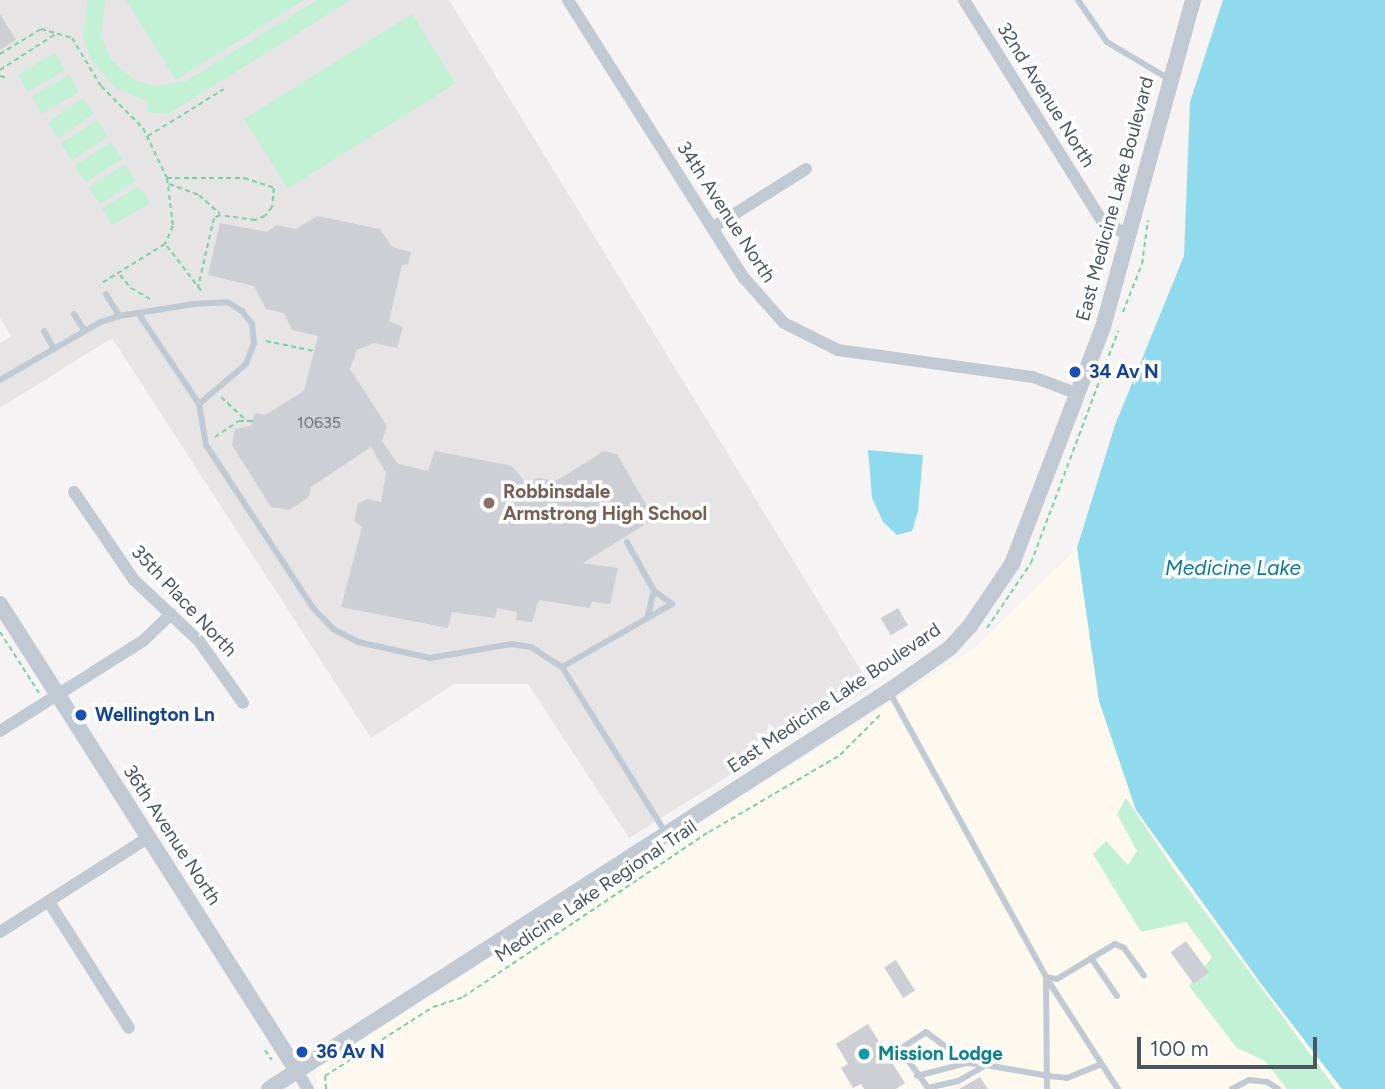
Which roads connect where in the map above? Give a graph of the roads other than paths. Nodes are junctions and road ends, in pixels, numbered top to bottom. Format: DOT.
graph roads {
  1 [pos="568,0"];
  2 [pos="964,0"];
  3 [pos="1078,0"];
  4 [pos="1193,0"];
  5 [pos="1168,79"];
  6 [pos="806,169"];
  7 [pos="712,228"];
  8 [pos="1128,235"];
  9 [pos="106,294"];
  10 [pos="138,313"];
  11 [pos="74,314"];
  12 [pos="119,316"];
  13 [pos="84,330"];
  14 [pos="44,331"];
  15 [pos="54,347"];
  16 [pos="0,380"];
  17 [pos="1078,394"];
  18 [pos="199,404"];
  19 [pos="74,492"];
  20 [pos="627,542"];
  21 [pos="654,591"];
  22 [pos="0,604"];
  23 [pos="171,614"];
  24 [pos="649,616"];
  25 [pos="562,667"];
  26 [pos="889,691"];
  27 [pos="58,695"];
  28 [pos="243,703"];
  29 [pos="0,731"];
  30 [pos="667,834"];
  31 [pos="149,837"];
  32 [pos="49,902"];
  33 [pos="0,932"];
  34 [pos="1091,958"];
  35 [pos="1144,976"];
  36 [pos="1046,977"];
  37 [pos="1117,996"];
  38 [pos="130,1028"];
  39 [pos="967,1063"];
  40 [pos="1099,1065"];
  41 [pos="986,1066"];
  42 [pos="297,1071"];
  43 [pos="917,1076"];
  44 [pos="1049,1076"];
  45 [pos="269,1089"];
  46 [pos="308,1089"];
  47 [pos="1046,1089"];
  48 [pos="1118,1089"];
  49 [pos="1232,1089"];
  50 [pos="1278,1089"];
  1 -- 7 [label="street, 34th Avenue North"];
  2 -- 8 [label="street, 32nd Avenue North"];
  3 -- 5 [label="lane"];
  4 -- 5 [label="street, East Medicine Lake Boulevard"];
  5 -- 8 [label="street, East Medicine Lake Boulevard"];
  6 -- 7 [label="street"];
  7 -- 17 [label="street, 34th Avenue North"];
  8 -- 17 [label="street, East Medicine Lake Boulevard"];
  9 -- 12 [label="lane"];
  10 -- 12 [label="lane"];
  10 -- 18 [label="lane"];
  10 -- 18 [label="lane"];
  11 -- 13 [label="lane"];
  12 -- 13 [label="lane"];
  13 -- 15 [label="lane"];
  14 -- 15 [label="lane"];
  15 -- 16 [label="lane"];
  17 -- 26 [label="street, East Medicine Lake Boulevard"];
  18 -- 25 [label="lane"];
  19 -- 23 [label="street, 35th Place North"];
  20 -- 21 [label="lane"];
  21 -- 24 [label="lane"];
  21 -- 24 [label="lane"];
  22 -- 27 [label="street, 36th Avenue North"];
  23 -- 27 [label="street"];
  23 -- 28 [label="street, 35th Place North"];
  24 -- 25 [label="lane"];
  25 -- 30 [label="lane"];
  26 -- 30 [label="street, East Medicine Lake Boulevard"];
  26 -- 36 [label="lane"];
  27 -- 29 [label="street"];
  27 -- 31 [label="street, 36th Avenue North"];
  30 -- 42 [label="street, East Medicine Lake Boulevard"];
  31 -- 32 [label="street"];
  31 -- 42 [label="street, 36th Avenue North"];
  32 -- 33 [label="street"];
  32 -- 38 [label="street"];
  34 -- 35 [label="lane"];
  34 -- 36 [label="lane"];
  34 -- 37 [label="lane"];
  36 -- 40 [label="lane"];
  36 -- 44 [label="lane"];
  39 -- 41 [label="lane"];
  39 -- 43 [label="lane"];
  39 -- 43 [label="lane"];
  40 -- 44 [label="lane"];
  40 -- 48 [label="lane"];
  41 -- 43 [label="lane"];
  41 -- 44 [label="lane"];
  42 -- 45 [label="street, East Medicine Lake Boulevard"];
  42 -- 46 [label="street, 36th Avenue North"];
  44 -- 47 [label="lane"];
  49 -- 50 [label="lane"];
}
